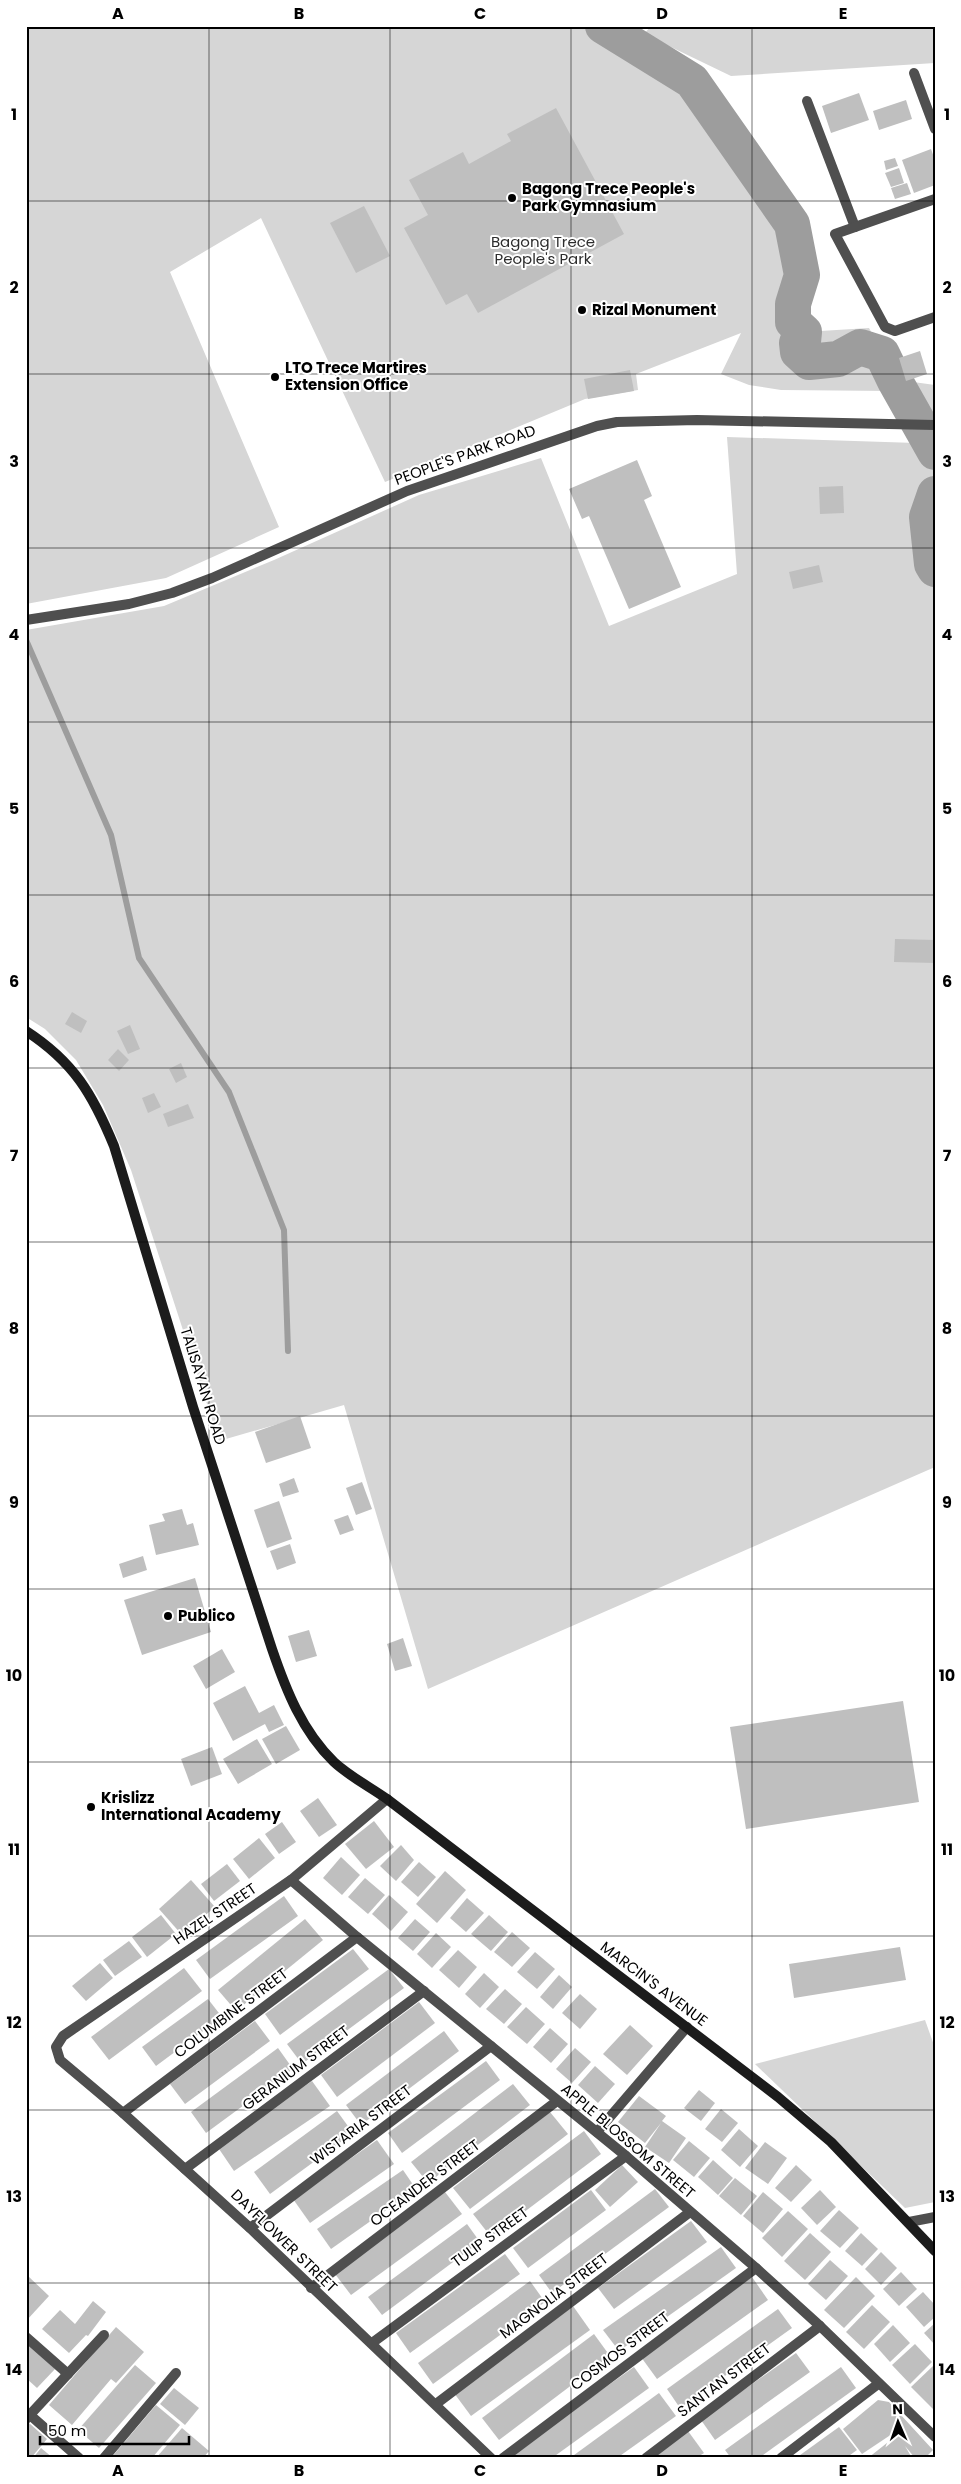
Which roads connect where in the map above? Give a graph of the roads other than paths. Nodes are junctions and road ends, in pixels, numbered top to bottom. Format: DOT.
graph roads {
  1 [pos="914,73"];
  2 [pos="807,101"];
  3 [pos="935,130"];
  4 [pos="935,199"];
  5 [pos="855,227"];
  6 [pos="935,317"];
  7 [pos="935,425"];
  8 [pos="26,620"];
  9 [pos="26,1031"];
  10 [pos="335,1764"];
  11 [pos="387,1799"];
  12 [pos="291,1880"];
  13 [pos="357,1937"];
  14 [pos="424,1991"];
  15 [pos="687,2027"];
  16 [pos="491,2046"];
  17 [pos="56,2047"];
  18 [pos="557,2102"];
  19 [pos="123,2113"];
  20 [pos="596,2132"];
  21 [pos="626,2156"];
  22 [pos="185,2169"];
  23 [pos="690,2212"];
  24 [pos="935,2217"];
  25 [pos="909,2222"];
  26 [pos="250,2228"];
  27 [pos="935,2251"];
  28 [pos="756,2268"];
  29 [pos="311,2288"];
  30 [pos="820,2326"];
  31 [pos="104,2335"];
  32 [pos="26,2337"];
  33 [pos="372,2343"];
  34 [pos="176,2373"];
  35 [pos="68,2374"];
  36 [pos="878,2384"];
  37 [pos="436,2404"];
  38 [pos="28,2417"];
  39 [pos="935,2437"];
  40 [pos="78,2458"];
  41 [pos="104,2458"];
  42 [pos="491,2458"];
  43 [pos="503,2458"];
  44 [pos="646,2458"];
  45 [pos="781,2458"];
  1 -- 3 [label="street"];
  2 -- 5 [label="street"];
  4 -- 5 [label="street"];
  5 -- 6 [label="street"];
  7 -- 8 [label="street, PEOPLE'S PARK ROAD"];
  9 -- 10 [label="main road, TALISAYAN ROAD"];
  10 -- 11 [label="main road, MARCIN'S AVENUE"];
  11 -- 12 [label="street, HAZEL STREET"];
  11 -- 15 [label="main road, MARCIN'S AVENUE"];
  12 -- 13 [label="street, APPLE BLOSSOM STREET"];
  12 -- 17 [label="street, HAZEL STREET"];
  13 -- 14 [label="street, APPLE BLOSSOM STREET"];
  13 -- 19 [label="street, COLUMBINE STREET"];
  14 -- 16 [label="street, APPLE BLOSSOM STREET"];
  14 -- 22 [label="street, GERANIUM STREET"];
  15 -- 20 [label="street"];
  15 -- 25 [label="main road, MARCIN'S AVENUE"];
  16 -- 18 [label="street, APPLE BLOSSOM STREET"];
  16 -- 26 [label="street, WISTARIA STREET"];
  17 -- 19 [label="street, DAYFLOWER STREET"];
  18 -- 20 [label="street, APPLE BLOSSOM STREET"];
  18 -- 29 [label="street, OCEANDER STREET"];
  19 -- 22 [label="street, DAYFLOWER STREET"];
  20 -- 21 [label="street, APPLE BLOSSOM STREET"];
  21 -- 23 [label="street, APPLE BLOSSOM STREET"];
  21 -- 33 [label="street, TULIP STREET"];
  22 -- 26 [label="street, DAYFLOWER STREET"];
  23 -- 28 [label="street, APPLE BLOSSOM STREET"];
  23 -- 37 [label="street, MAGNOLIA STREET"];
  24 -- 25 [label="street"];
  25 -- 27 [label="main road, MARCIN'S AVENUE"];
  26 -- 29 [label="street, DAYFLOWER STREET"];
  28 -- 30 [label="street, APPLE BLOSSOM STREET"];
  28 -- 43 [label="street, COSMOS STREET"];
  29 -- 33 [label="street, DAYFLOWER STREET"];
  30 -- 36 [label="street, APPLE BLOSSOM STREET"];
  30 -- 44 [label="street, SANTAN STREET"];
  31 -- 35 [label="street"];
  32 -- 35 [label="street"];
  33 -- 37 [label="street, DAYFLOWER STREET"];
  34 -- 41 [label="street"];
  35 -- 38 [label="street"];
  36 -- 39 [label="street, APPLE BLOSSOM STREET"];
  36 -- 45 [label="street"];
  37 -- 42 [label="street, DAYFLOWER STREET"];
  38 -- 40 [label="street"];
}
